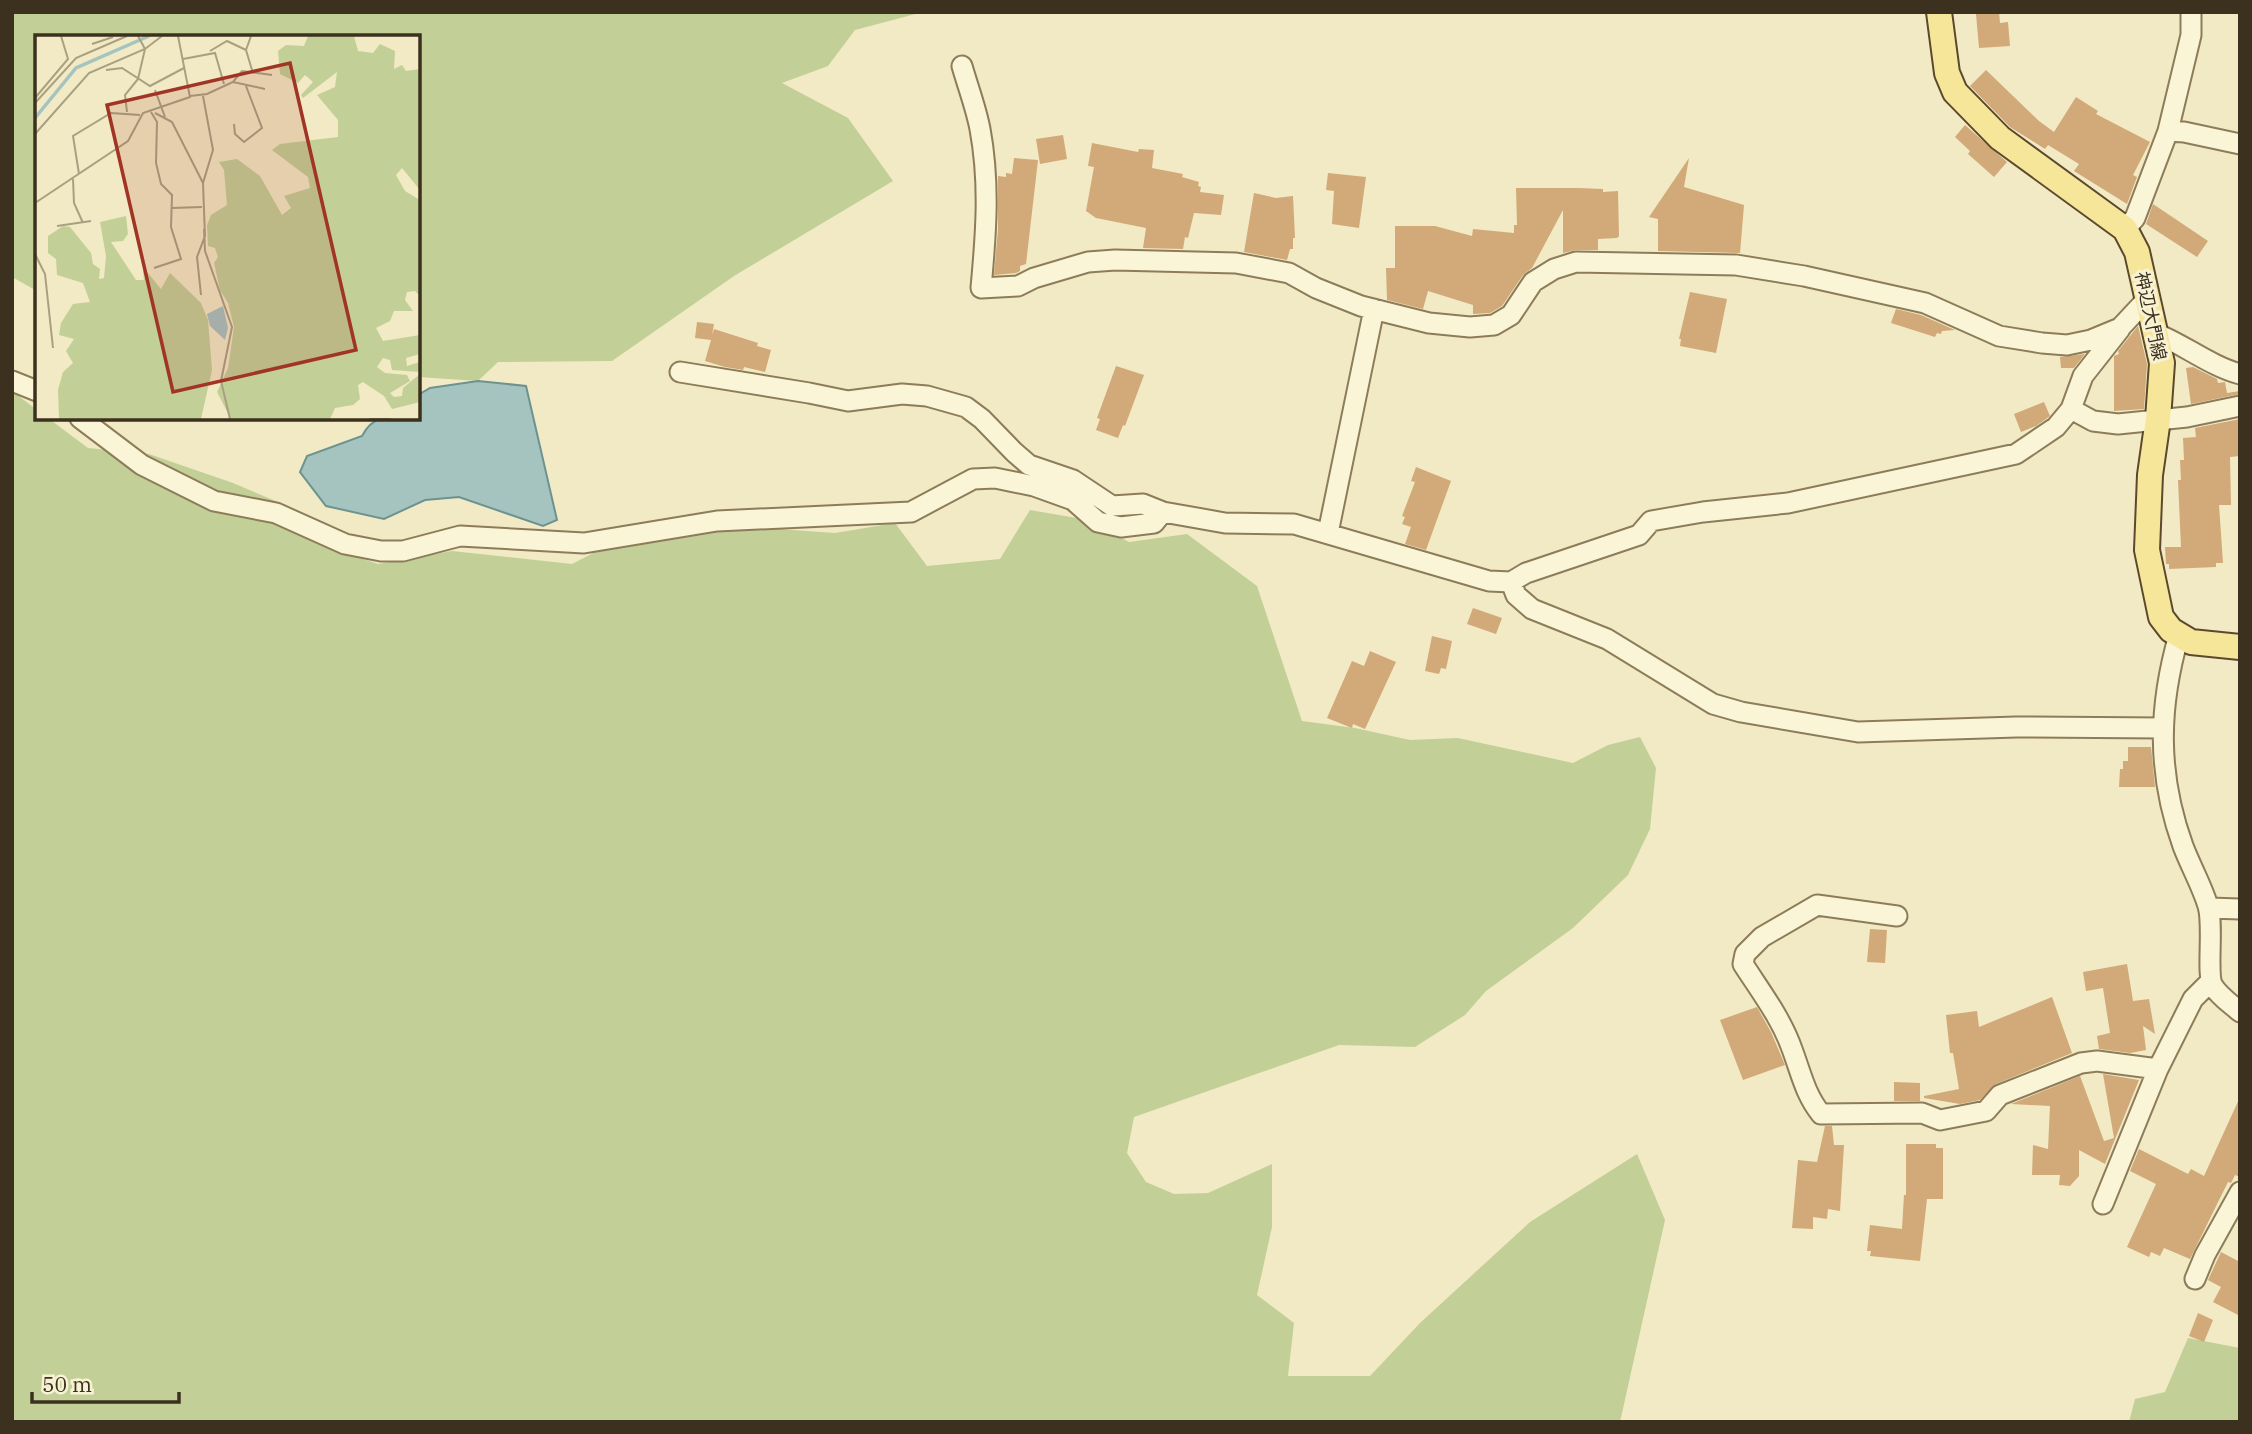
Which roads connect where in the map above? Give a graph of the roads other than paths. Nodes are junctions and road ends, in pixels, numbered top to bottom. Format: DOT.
graph roads {
  1 [pos="1939,12"];
  2 [pos="2191,12"];
  3 [pos="962,66"];
  4 [pos="2168,131"];
  5 [pos="2240,144"];
  6 [pos="2125,229"];
  7 [pos="2149,297"];
  8 [pos="1374,309"];
  9 [pos="2120,328"];
  10 [pos="2155,333"];
  11 [pos="680,372"];
  12 [pos="2240,374"];
  13 [pos="12,381"];
  14 [pos="35,390"];
  15 [pos="2240,406"];
  16 [pos="2071,409"];
  17 [pos="2158,419"];
  18 [pos="83,420"];
  19 [pos="1163,512"];
  20 [pos="1328,533"];
  21 [pos="1510,582"];
  22 [pos="2179,635"];
  23 [pos="2240,647"];
  24 [pos="2162,728"];
  25 [pos="2209,908"];
  26 [pos="2240,909"];
  27 [pos="1897,916"];
  28 [pos="2210,982"];
  29 [pos="2240,1012"];
  30 [pos="2158,1069"];
  31 [pos="2240,1192"];
  32 [pos="2104,1204"];
  33 [pos="2195,1279"];
  1 -- 6 [label="main road, 神辺大門線"];
  2 -- 4 [label="street"];
  3 -- 8 [label="street"];
  4 -- 5 [label="street"];
  4 -- 6 [label="street"];
  6 -- 7 [label="main road, 神辺大門線"];
  7 -- 9 [label="street"];
  7 -- 10 [label="main road, 神辺大門線"];
  8 -- 9 [label="street"];
  8 -- 20 [label="street"];
  9 -- 16 [label="street"];
  10 -- 12 [label="street"];
  10 -- 17 [label="main road, 神辺大門線"];
  11 -- 19 [label="street"];
  13 -- 14 [label="street"];
  15 -- 17 [label="street"];
  16 -- 17 [label="street"];
  16 -- 21 [label="street"];
  17 -- 22 [label="main road, 神辺大門線"];
  18 -- 19 [label="street"];
  19 -- 20 [label="street"];
  20 -- 21 [label="street"];
  21 -- 24 [label="street"];
  22 -- 23 [label="main road"];
  22 -- 24 [label="street"];
  24 -- 25 [label="street"];
  25 -- 26 [label="street"];
  25 -- 28 [label="street"];
  27 -- 30 [label="street"];
  28 -- 29 [label="street"];
  28 -- 30 [label="street"];
  30 -- 32 [label="street"];
  31 -- 33 [label="street"];
}
